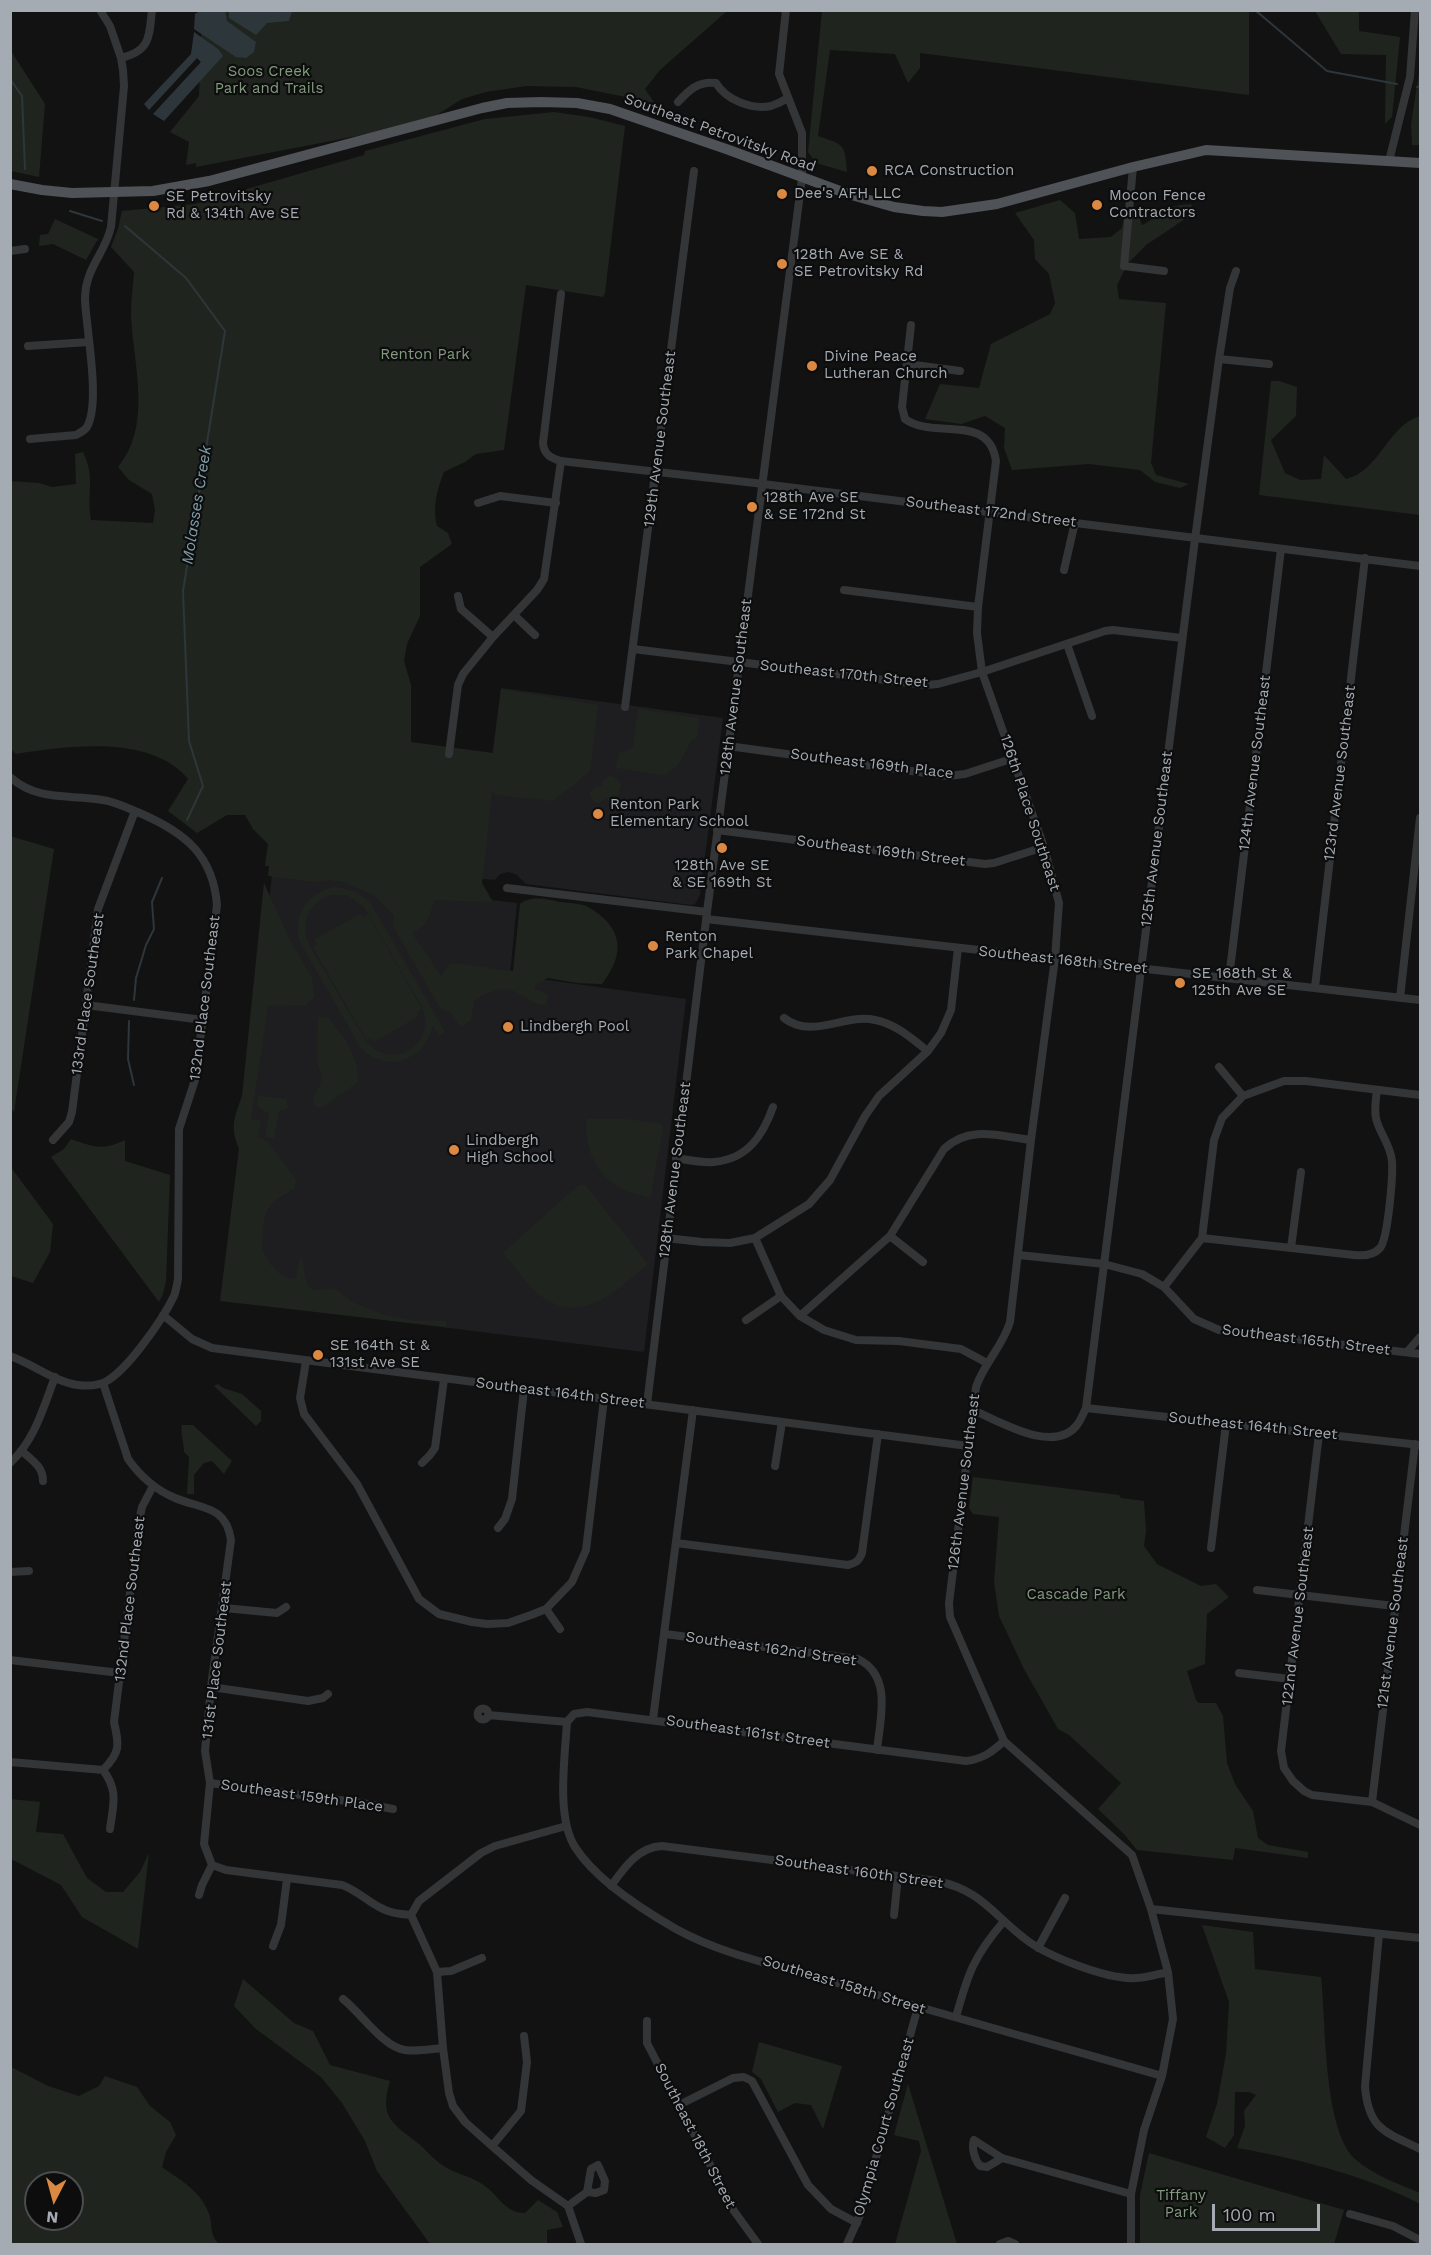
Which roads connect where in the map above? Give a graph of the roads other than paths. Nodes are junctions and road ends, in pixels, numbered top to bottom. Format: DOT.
graph roads {
  1 [pos="100,10"];
  2 [pos="152,10"];
  3 [pos="786,10"];
  4 [pos="1415,10"];
  5 [pos="122,58"];
  6 [pos="788,98"];
  7 [pos="678,102"];
  8 [pos="1389,161"];
  9 [pos="1420,163"];
  10 [pos="1133,167"];
  11 [pos="694,171"];
  12 [pos="802,178"];
  13 [pos="10,184"];
  14 [pos="113,193"];
  15 [pos="25,249"];
  16 [pos="10,251"];
  17 [pos="1164,271"];
  18 [pos="1236,271"];
  19 [pos="561,294"];
  20 [pos="911,325"];
  21 [pos="89,342"];
  22 [pos="28,346"];
  23 [pos="1218,359"];
  24 [pos="907,364"];
  25 [pos="1269,364"];
  26 [pos="960,371"];
  27 [pos="30,439"];
  28 [pos="561,461"];
  29 [pos="656,471"];
  30 [pos="762,484"];
  31 [pos="478,503"];
  32 [pos="556,503"];
  33 [pos="990,512"];
  34 [pos="1075,522"];
  35 [pos="1195,539"];
  36 [pos="1281,549"];
  37 [pos="1365,558"];
  38 [pos="1420,566"];
  39 [pos="1064,570"];
  40 [pos="844,590"];
  41 [pos="458,596"];
  42 [pos="978,607"];
  43 [pos="514,615"];
  44 [pos="535,635"];
  45 [pos="493,637"];
  46 [pos="1182,638"];
  47 [pos="1067,644"];
  48 [pos="633,649"];
  49 [pos="739,663"];
  50 [pos="982,672"];
  51 [pos="625,706"];
  52 [pos="1092,716"];
  53 [pos="728,746"];
  54 [pos="449,753"];
  55 [pos="1014,758"];
  56 [pos="10,777"];
  57 [pos="135,811"];
  58 [pos="1420,818"];
  59 [pos="717,831"];
  60 [pos="1044,847"];
  61 [pos="507,888"];
  62 [pos="706,916"];
  63 [pos="958,948"];
  64 [pos="1055,958"];
  65 [pos="1141,968"];
  66 [pos="1229,978"];
  67 [pos="1315,987"];
  68 [pos="1400,998"];
  69 [pos="1420,1000"];
  70 [pos="86,1005"];
  71 [pos="784,1017"];
  72 [pos="203,1020"];
  73 [pos="928,1051"];
  74 [pos="1219,1067"];
  75 [pos="1377,1090"];
  76 [pos="1420,1095"];
  77 [pos="1243,1096"];
  78 [pos="773,1107"];
  79 [pos="53,1140"];
  80 [pos="1031,1140"];
  81 [pos="676,1158"];
  82 [pos="1301,1172"];
  83 [pos="890,1236"];
  84 [pos="666,1238"];
  85 [pos="755,1238"];
  86 [pos="1202,1238"];
  87 [pos="1291,1248"];
  88 [pos="1019,1255"];
  89 [pos="923,1262"];
  90 [pos="1104,1264"];
  91 [pos="1164,1287"];
  92 [pos="781,1296"];
  93 [pos="163,1315"];
  94 [pos="800,1316"];
  95 [pos="746,1320"];
  96 [pos="1420,1337"];
  97 [pos="1407,1352"];
  98 [pos="1420,1354"];
  99 [pos="10,1356"];
  100 [pos="306,1361"];
  101 [pos="987,1363"];
  102 [pos="55,1377"];
  103 [pos="444,1378"];
  104 [pos="103,1383"];
  105 [pos="524,1389"];
  106 [pos="604,1400"];
  107 [pos="647,1404"];
  108 [pos="1086,1408"];
  109 [pos="693,1410"];
  110 [pos="973,1410"];
  111 [pos="782,1422"];
  112 [pos="1226,1424"];
  113 [pos="878,1434"];
  114 [pos="1319,1434"];
  115 [pos="1418,1444"];
  116 [pos="968,1446"];
  117 [pos="23,1452"];
  118 [pos="10,1463"];
  119 [pos="422,1463"];
  120 [pos="775,1466"];
  121 [pos="43,1481"];
  122 [pos="153,1486"];
  123 [pos="498,1528"];
  124 [pos="676,1543"];
  125 [pos="1211,1548"];
  126 [pos="29,1571"];
  127 [pos="10,1572"];
  128 [pos="1257,1590"];
  129 [pos="1300,1595"];
  130 [pos="1394,1605"];
  131 [pos="286,1607"];
  132 [pos="224,1608"];
  133 [pos="546,1609"];
  134 [pos="560,1629"];
  135 [pos="665,1634"];
  136 [pos="10,1660"];
  137 [pos="1239,1672"];
  138 [pos="120,1673"];
  139 [pos="1290,1679"];
  140 [pos="211,1687"];
  141 [pos="328,1694"];
  142 [pos="488,1715"];
  143 [pos="653,1719"];
  144 [pos="567,1722"];
  145 [pos="1004,1741"];
  146 [pos="877,1750"];
  147 [pos="10,1762"];
  148 [pos="103,1770"];
  149 [pos="210,1783"];
  150 [pos="1372,1802"];
  151 [pos="393,1809"];
  152 [pos="1420,1825"];
  153 [pos="566,1826"];
  154 [pos="110,1830"];
  155 [pos="212,1865"];
  156 [pos="898,1876"];
  157 [pos="287,1879"];
  158 [pos="611,1886"];
  159 [pos="199,1895"];
  160 [pos="1065,1898"];
  161 [pos="1151,1909"];
  162 [pos="411,1915"];
  163 [pos="894,1915"];
  164 [pos="1004,1921"];
  165 [pos="1378,1934"];
  166 [pos="1420,1938"];
  167 [pos="273,1946"];
  168 [pos="1038,1948"];
  169 [pos="482,1958"];
  170 [pos="437,1972"];
  171 [pos="1168,1972"];
  172 [pos="343,2000"];
  173 [pos="918,2007"];
  174 [pos="956,2017"];
  175 [pos="646,2021"];
  176 [pos="524,2036"];
  177 [pos="443,2048"];
  178 [pos="1162,2076"];
  179 [pos="679,2105"];
  180 [pos="492,2146"];
  181 [pos="1420,2149"];
  182 [pos="1002,2157"];
  183 [pos="587,2192"];
  184 [pos="1131,2194"];
  185 [pos="568,2206"];
  186 [pos="1350,2214"];
  187 [pos="857,2223"];
  188 [pos="1420,2240"];
  189 [pos="581,2244"];
  190 [pos="758,2244"];
  191 [pos="847,2244"];
  192 [pos="1000,2244"];
  193 [pos="1015,2244"];
  194 [pos="1131,2244"];
  1 -- 5 [label="street"];
  2 -- 5 [label="street"];
  3 -- 6 [label="street, 128th Avenue Southeast"];
  4 -- 8 [label="street"];
  5 -- 14 [label="street"];
  6 -- 7 [label="street"];
  6 -- 12 [label="street, 128th Avenue Southeast"];
  8 -- 9 [label="main road, Southeast Petrovitsky Road"];
  8 -- 10 [label="main road, Southeast Petrovitsky Road"];
  10 -- 12 [label="main road, Southeast Petrovitsky Road"];
  10 -- 17 [label="street"];
  11 -- 29 [label="street, 129th Avenue Southeast"];
  12 -- 14 [label="main road, Southeast Petrovitsky Road"];
  12 -- 30 [label="street, 128th Avenue Southeast"];
  13 -- 14 [label="main road, Southeast Petrovitsky Road"];
  14 -- 21 [label="street"];
  15 -- 16 [label="street"];
  18 -- 23 [label="street, 125th Avenue Southeast"];
  19 -- 28 [label="street"];
  20 -- 24 [label="street"];
  21 -- 22 [label="street"];
  21 -- 27 [label="street"];
  23 -- 25 [label="street"];
  23 -- 35 [label="street, 125th Avenue Southeast"];
  24 -- 26 [label="street"];
  24 -- 33 [label="street, 126th Place Southeast"];
  28 -- 29 [label="street, Southeast 172nd Street"];
  28 -- 32 [label="street"];
  29 -- 30 [label="street, Southeast 172nd Street"];
  29 -- 48 [label="street, 129th Avenue Southeast"];
  30 -- 33 [label="street, Southeast 172nd Street"];
  30 -- 49 [label="street, 128th Avenue Southeast"];
  31 -- 32 [label="street"];
  32 -- 43 [label="street"];
  33 -- 34 [label="street, Southeast 172nd Street"];
  33 -- 42 [label="street, 126th Place Southeast"];
  34 -- 35 [label="street, Southeast 172nd Street"];
  34 -- 39 [label="street"];
  35 -- 36 [label="street, Southeast 172nd Street"];
  35 -- 46 [label="street, 125th Avenue Southeast"];
  36 -- 37 [label="street, Southeast 172nd Street"];
  36 -- 66 [label="street, 124th Avenue Southeast"];
  37 -- 38 [label="street, Southeast 172nd Street"];
  37 -- 67 [label="street, 123rd Avenue Southeast"];
  40 -- 42 [label="street"];
  41 -- 45 [label="street"];
  42 -- 50 [label="street, 126th Place Southeast"];
  43 -- 44 [label="street"];
  43 -- 45 [label="street"];
  45 -- 54 [label="street"];
  46 -- 47 [label="street, Southeast 170th Street"];
  46 -- 65 [label="street, 125th Avenue Southeast"];
  47 -- 50 [label="street, Southeast 170th Street"];
  47 -- 52 [label="street"];
  48 -- 49 [label="street, Southeast 170th Street"];
  48 -- 51 [label="street, 129th Avenue Southeast"];
  49 -- 50 [label="street, Southeast 170th Street"];
  49 -- 53 [label="street, 128th Avenue Southeast"];
  50 -- 55 [label="street, 126th Place Southeast"];
  53 -- 55 [label="street, Southeast 169th Place"];
  53 -- 59 [label="street, 128th Avenue Southeast"];
  55 -- 60 [label="street, 126th Place Southeast"];
  56 -- 57 [label="street"];
  57 -- 70 [label="street, 133rd Place Southeast"];
  57 -- 72 [label="street, 132nd Place Southeast"];
  58 -- 68 [label="street"];
  59 -- 60 [label="street, Southeast 169th Street"];
  59 -- 62 [label="street, 128th Avenue Southeast"];
  60 -- 64 [label="street, 126th Place Southeast"];
  61 -- 62 [label="street, Southeast 168th Street"];
  62 -- 63 [label="street, Southeast 168th Street"];
  62 -- 81 [label="street, 128th Avenue Southeast"];
  63 -- 64 [label="street, Southeast 168th Street"];
  63 -- 73 [label="street"];
  64 -- 65 [label="street, Southeast 168th Street"];
  64 -- 80 [label="street, 126th Avenue Southeast"];
  65 -- 66 [label="street, Southeast 168th Street"];
  65 -- 90 [label="street, 125th Avenue Southeast"];
  66 -- 67 [label="street, Southeast 168th Street"];
  67 -- 68 [label="street, Southeast 168th Street"];
  68 -- 69 [label="street, Southeast 168th Street"];
  70 -- 72 [label="street"];
  70 -- 79 [label="street, 133rd Place Southeast"];
  71 -- 73 [label="street"];
  72 -- 93 [label="street, 132nd Place Southeast"];
  73 -- 85 [label="street"];
  74 -- 77 [label="street"];
  75 -- 76 [label="street"];
  75 -- 77 [label="street"];
  75 -- 87 [label="street"];
  77 -- 86 [label="street"];
  78 -- 81 [label="street"];
  80 -- 83 [label="street"];
  80 -- 88 [label="street, 126th Avenue Southeast"];
  81 -- 84 [label="street, 128th Avenue Southeast"];
  82 -- 87 [label="street"];
  83 -- 89 [label="street"];
  83 -- 94 [label="street"];
  84 -- 85 [label="street"];
  84 -- 107 [label="street, 128th Avenue Southeast"];
  85 -- 92 [label="street"];
  86 -- 87 [label="street"];
  86 -- 91 [label="street"];
  88 -- 90 [label="street, Southeast 165th Street"];
  88 -- 101 [label="street, 126th Avenue Southeast"];
  90 -- 91 [label="street, Southeast 165th Street"];
  90 -- 108 [label="street, 125th Avenue Southeast"];
  91 -- 97 [label="street, Southeast 165th Street"];
  92 -- 94 [label="street"];
  92 -- 95 [label="street"];
  93 -- 100 [label="street, Southeast 164th Street"];
  93 -- 104 [label="street, 132nd Place Southeast"];
  94 -- 101 [label="street"];
  96 -- 97 [label="street"];
  97 -- 98 [label="street, Southeast 165th Street"];
  99 -- 102 [label="street"];
  100 -- 103 [label="street, Southeast 164th Street"];
  100 -- 133 [label="street"];
  101 -- 110 [label="street, 126th Avenue Southeast"];
  102 -- 104 [label="street"];
  102 -- 117 [label="street"];
  103 -- 105 [label="street, Southeast 164th Street"];
  103 -- 119 [label="street"];
  104 -- 122 [label="street"];
  105 -- 106 [label="street, Southeast 164th Street"];
  105 -- 123 [label="street"];
  106 -- 107 [label="street, Southeast 164th Street"];
  106 -- 133 [label="street"];
  107 -- 109 [label="street, Southeast 164th Street"];
  108 -- 110 [label="street"];
  108 -- 112 [label="street, Southeast 164th Street"];
  109 -- 111 [label="street, Southeast 164th Street"];
  109 -- 124 [label="street"];
  110 -- 116 [label="street, 126th Avenue Southeast"];
  111 -- 113 [label="street, Southeast 164th Street"];
  111 -- 120 [label="street"];
  112 -- 114 [label="street, Southeast 164th Street"];
  112 -- 125 [label="street"];
  113 -- 116 [label="street, Southeast 164th Street"];
  113 -- 124 [label="street"];
  114 -- 115 [label="street, Southeast 164th Street"];
  114 -- 129 [label="street, 122nd Avenue Southeast"];
  115 -- 130 [label="street, 121st Avenue Southeast"];
  116 -- 145 [label="street, 126th Avenue Southeast"];
  117 -- 118 [label="street"];
  117 -- 121 [label="street"];
  122 -- 132 [label="street, 131st Place Southeast"];
  122 -- 138 [label="street, 132nd Place Southeast"];
  124 -- 135 [label="street"];
  126 -- 127 [label="street"];
  128 -- 129 [label="street"];
  129 -- 130 [label="street"];
  129 -- 139 [label="street, 122nd Avenue Southeast"];
  130 -- 150 [label="street, 121st Avenue Southeast"];
  131 -- 132 [label="street"];
  132 -- 140 [label="street, 131st Place Southeast"];
  133 -- 134 [label="street"];
  135 -- 143 [label="street"];
  135 -- 146 [label="street, Southeast 162nd Street"];
  136 -- 138 [label="street"];
  137 -- 139 [label="street"];
  138 -- 148 [label="street, 132nd Place Southeast"];
  139 -- 150 [label="street, 122nd Avenue Southeast"];
  140 -- 141 [label="street"];
  140 -- 149 [label="street, 131st Place Southeast"];
  142 -- 144 [label="street, Southeast 161st Street"];
  143 -- 144 [label="street, Southeast 161st Street"];
  143 -- 146 [label="street, Southeast 161st Street"];
  144 -- 153 [label="street"];
  145 -- 146 [label="street, Southeast 161st Street"];
  145 -- 161 [label="street, 126th Avenue Southeast"];
  147 -- 148 [label="street"];
  148 -- 154 [label="street"];
  149 -- 151 [label="street, Southeast 159th Place"];
  149 -- 155 [label="street, 131st Place Southeast"];
  150 -- 152 [label="street"];
  153 -- 158 [label="street, Southeast 158th Street"];
  153 -- 162 [label="street"];
  155 -- 157 [label="street"];
  155 -- 159 [label="street"];
  156 -- 158 [label="street, Southeast 160th Street"];
  156 -- 163 [label="street"];
  156 -- 164 [label="street, Southeast 160th Street"];
  157 -- 162 [label="street"];
  157 -- 167 [label="street"];
  158 -- 173 [label="street, Southeast 158th Street"];
  160 -- 168 [label="street"];
  161 -- 165 [label="street"];
  161 -- 171 [label="street"];
  162 -- 170 [label="street"];
  164 -- 168 [label="street, Southeast 160th Street"];
  164 -- 174 [label="street"];
  165 -- 166 [label="street"];
  165 -- 181 [label="street"];
  168 -- 171 [label="street, Southeast 160th Street"];
  169 -- 170 [label="street"];
  170 -- 177 [label="street"];
  171 -- 178 [label="street"];
  172 -- 177 [label="street"];
  173 -- 174 [label="street, Southeast 158th Street"];
  173 -- 187 [label="street, Olympia Court Southeast"];
  174 -- 178 [label="street, Southeast 158th Street"];
  175 -- 179 [label="street, Southeast 18th Street"];
  176 -- 180 [label="street"];
  177 -- 180 [label="street"];
  178 -- 184 [label="street"];
  179 -- 187 [label="street"];
  179 -- 190 [label="street, Southeast 18th Street"];
  180 -- 185 [label="street"];
  182 -- 184 [label="street"];
  183 -- 185 [label="street"];
  184 -- 194 [label="street"];
  185 -- 189 [label="street"];
  186 -- 188 [label="street"];
  187 -- 191 [label="street, Olympia Court Southeast"];
  192 -- 193 [label="street"];
}
